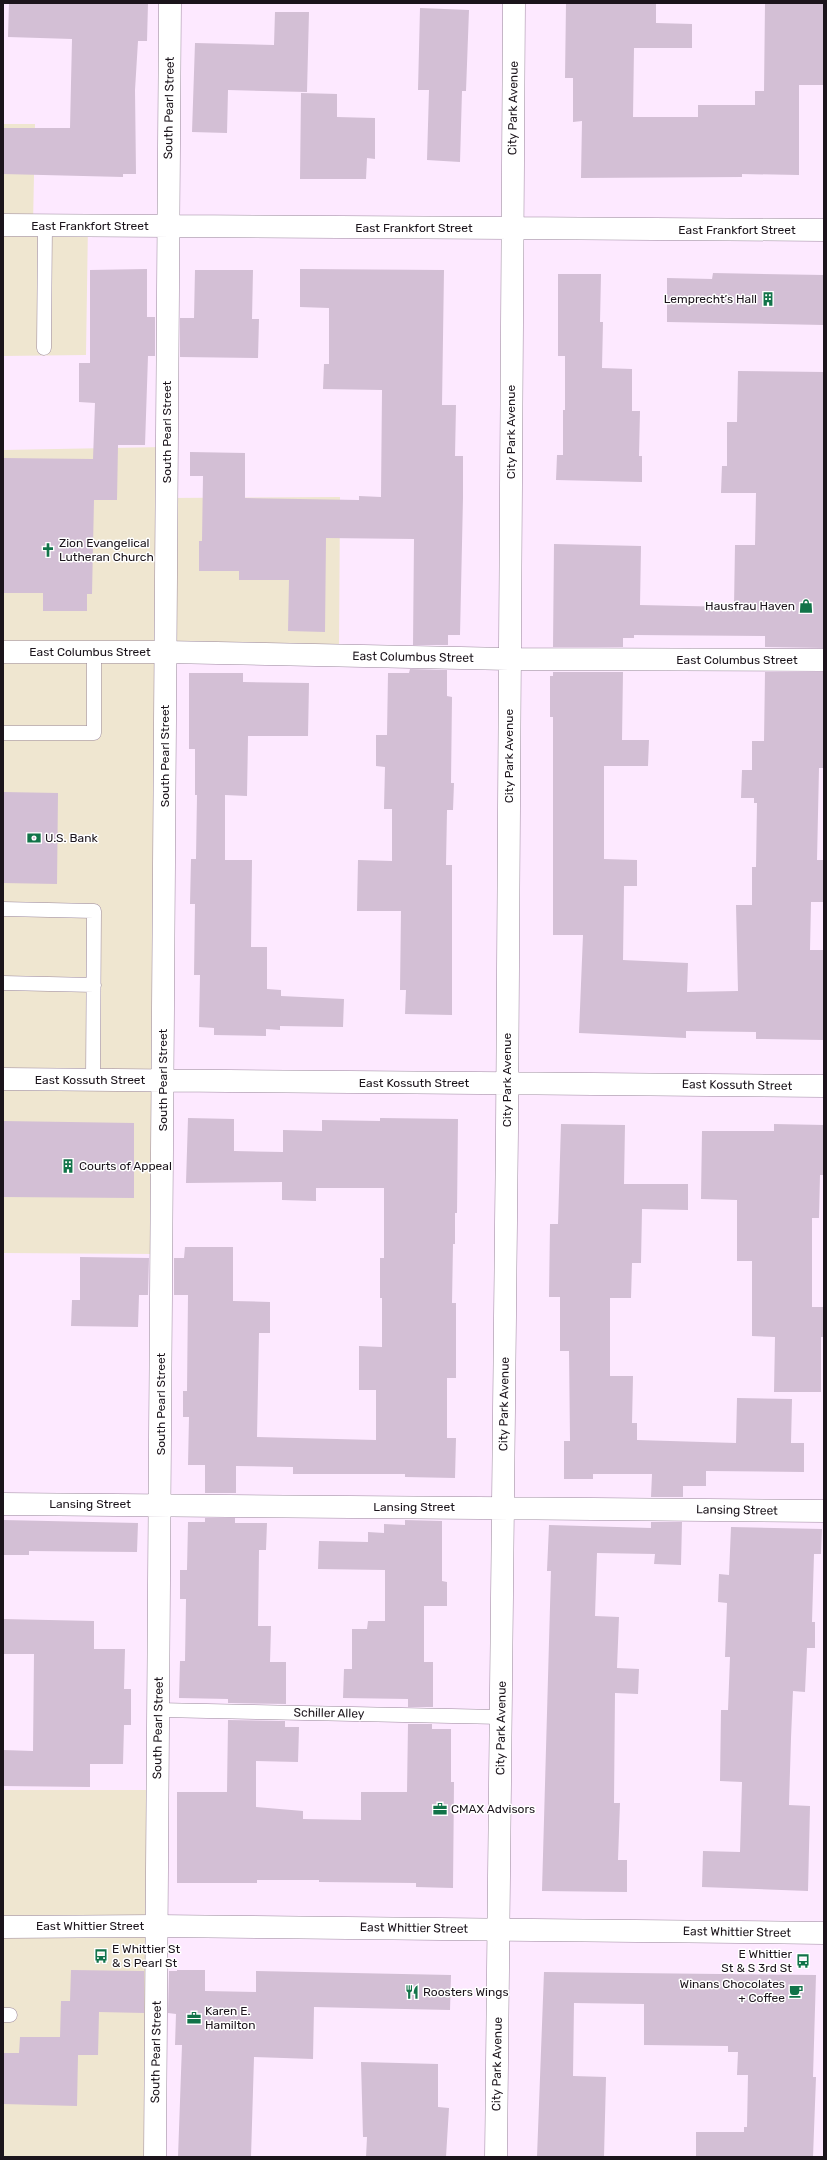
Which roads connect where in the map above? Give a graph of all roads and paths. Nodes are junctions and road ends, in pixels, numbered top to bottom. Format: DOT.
graph roads {
  1 [pos="170,3"];
  2 [pos="514,3"];
  3 [pos="3,225"];
  4 [pos="45,225"];
  5 [pos="168,226"];
  6 [pos="512,228"];
  7 [pos="824,230"];
  8 [pos="44,348"];
  9 [pos="3,652"];
  10 [pos="94,652"];
  11 [pos="165,652"];
  12 [pos="509,659"];
  13 [pos="824,660"];
  14 [pos="3,733"];
  15 [pos="3,909"];
  16 [pos="3,984"];
  17 [pos="94,985"];
  18 [pos="3,1080"];
  19 [pos="93,1080"];
  20 [pos="163,1081"];
  21 [pos="507,1083"];
  22 [pos="824,1086"];
  23 [pos="3,1504"];
  24 [pos="160,1505"];
  25 [pos="503,1508"];
  26 [pos="824,1511"];
  27 [pos="158,1710"];
  28 [pos="501,1717"];
  29 [pos="157,1926"];
  30 [pos="3,1927"];
  31 [pos="498,1930"];
  32 [pos="824,1933"];
  33 [pos="155,2157"];
  34 [pos="496,2157"];
  1 -- 5 [label="street, South Pearl Street"];
  2 -- 6 [label="street, City Park Avenue"];
  3 -- 4 [label="street, East Frankfort Street"];
  4 -- 5 [label="street, East Frankfort Street"];
  4 -- 8 [label="lane"];
  5 -- 6 [label="street, East Frankfort Street"];
  5 -- 11 [label="street, South Pearl Street"];
  6 -- 7 [label="street, East Frankfort Street"];
  6 -- 12 [label="street, City Park Avenue"];
  9 -- 10 [label="street, East Columbus Street"];
  10 -- 11 [label="street, East Columbus Street"];
  10 -- 14 [label="lane"];
  11 -- 12 [label="street, East Columbus Street"];
  11 -- 20 [label="street, South Pearl Street"];
  12 -- 13 [label="street, East Columbus Street"];
  12 -- 21 [label="street, City Park Avenue"];
  15 -- 17 [label="lane"];
  16 -- 17 [label="lane"];
  17 -- 19 [label="lane"];
  18 -- 19 [label="street, East Kossuth Street"];
  19 -- 20 [label="street, East Kossuth Street"];
  20 -- 21 [label="street, East Kossuth Street"];
  20 -- 24 [label="street, South Pearl Street"];
  21 -- 22 [label="street, East Kossuth Street"];
  21 -- 25 [label="street, City Park Avenue"];
  23 -- 24 [label="street, Lansing Street"];
  24 -- 25 [label="street, Lansing Street"];
  24 -- 27 [label="street, South Pearl Street"];
  25 -- 26 [label="street, Lansing Street"];
  25 -- 28 [label="street, City Park Avenue"];
  27 -- 28 [label="lane, Schiller Alley"];
  27 -- 29 [label="street, South Pearl Street"];
  28 -- 31 [label="street, City Park Avenue"];
  29 -- 30 [label="street, East Whittier Street"];
  29 -- 31 [label="street, East Whittier Street"];
  29 -- 33 [label="street, South Pearl Street"];
  31 -- 32 [label="street, East Whittier Street"];
  31 -- 34 [label="street, City Park Avenue"];
}
